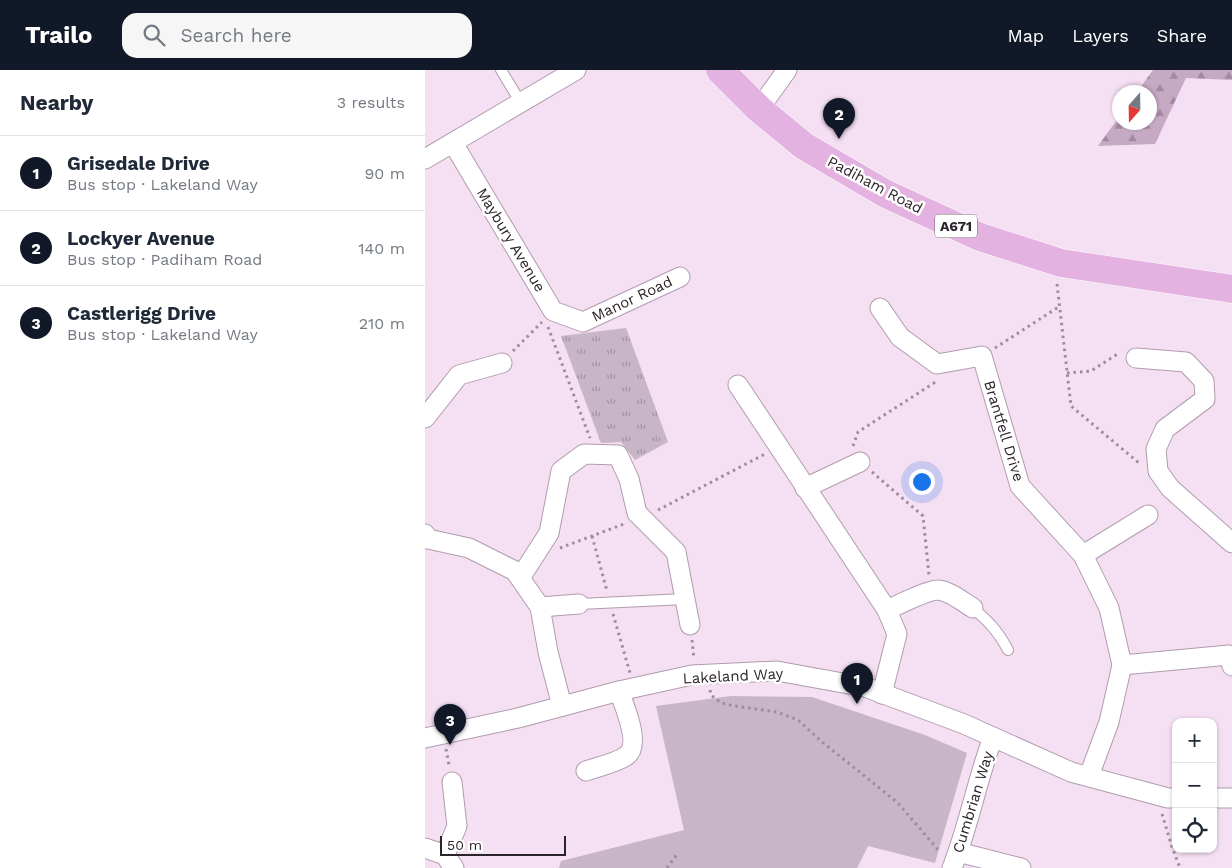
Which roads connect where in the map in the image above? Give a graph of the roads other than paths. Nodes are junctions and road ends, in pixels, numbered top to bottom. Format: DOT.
graph roads {
  1 [pos="501,70"];
  2 [pos="576,70"];
  3 [pos="720,70"];
  4 [pos="787,70"];
  5 [pos="521,103"];
  6 [pos="759,109"];
  7 [pos="453,142"];
  8 [pos="425,159"];
  9 [pos="679,277"];
  10 [pos="1232,289"];
  11 [pos="880,308"];
  12 [pos="583,322"];
  13 [pos="1136,358"];
  14 [pos="502,362"];
  15 [pos="738,385"];
  16 [pos="432,397"];
  17 [pos="425,418"];
  18 [pos="853,466"];
  19 [pos="805,488"];
  20 [pos="1148,515"];
  21 [pos="426,538"];
  22 [pos="1232,543"];
  23 [pos="1083,555"];
  24 [pos="520,578"];
  25 [pos="685,599"];
  26 [pos="579,604"];
  27 [pos="540,607"];
  28 [pos="973,608"];
  29 [pos="887,610"];
  30 [pos="690,625"];
  31 [pos="1008,650"];
  32 [pos="1122,664"];
  33 [pos="1232,666"];
  34 [pos="619,691"];
  35 [pos="882,694"];
  36 [pos="562,706"];
  37 [pos="993,737"];
  38 [pos="425,738"];
  39 [pos="586,771"];
  40 [pos="1089,776"];
  41 [pos="452,782"];
  42 [pos="1168,797"];
  43 [pos="1217,798"];
  44 [pos="1232,798"];
  45 [pos="425,848"];
  46 [pos="955,860"];
  47 [pos="450,861"];
  48 [pos="1021,868"];
  1 -- 5 [label="lane"];
  2 -- 5 [label="street"];
  3 -- 6 [label="main road, Padiham Road / A671"];
  4 -- 6 [label="street"];
  5 -- 7 [label="street"];
  6 -- 10 [label="main road, Padiham Road / A671"];
  7 -- 8 [label="street"];
  7 -- 12 [label="street, Maybury Avenue"];
  9 -- 12 [label="street, Manor Road"];
  11 -- 23 [label="street, Brantfell Drive"];
  13 -- 22 [label="street"];
  14 -- 16 [label="street"];
  15 -- 19 [label="street"];
  16 -- 17 [label="street"];
  18 -- 19 [label="street"];
  19 -- 29 [label="street"];
  20 -- 23 [label="street"];
  21 -- 24 [label="street"];
  23 -- 32 [label="street, Brantfell Drive"];
  24 -- 25 [label="street"];
  24 -- 27 [label="street"];
  25 -- 26 [label="lane"];
  25 -- 30 [label="street"];
  26 -- 27 [label="street"];
  27 -- 36 [label="street"];
  28 -- 29 [label="street"];
  28 -- 31 [label="lane"];
  29 -- 35 [label="street"];
  32 -- 33 [label="street"];
  32 -- 40 [label="street, Brantfell Drive"];
  34 -- 35 [label="street, Lakeland Way"];
  34 -- 36 [label="street, Lakeland Way"];
  34 -- 39 [label="street"];
  35 -- 37 [label="street, Lakeland Way"];
  36 -- 38 [label="street, Lakeland Way"];
  37 -- 40 [label="street, Lakeland Way"];
  37 -- 46 [label="street, Cumbrian Way"];
  40 -- 42 [label="street, Lakeland Way"];
  41 -- 47 [label="street"];
  43 -- 44 [label="street"];
  45 -- 47 [label="street"];
  46 -- 48 [label="street"];
}
